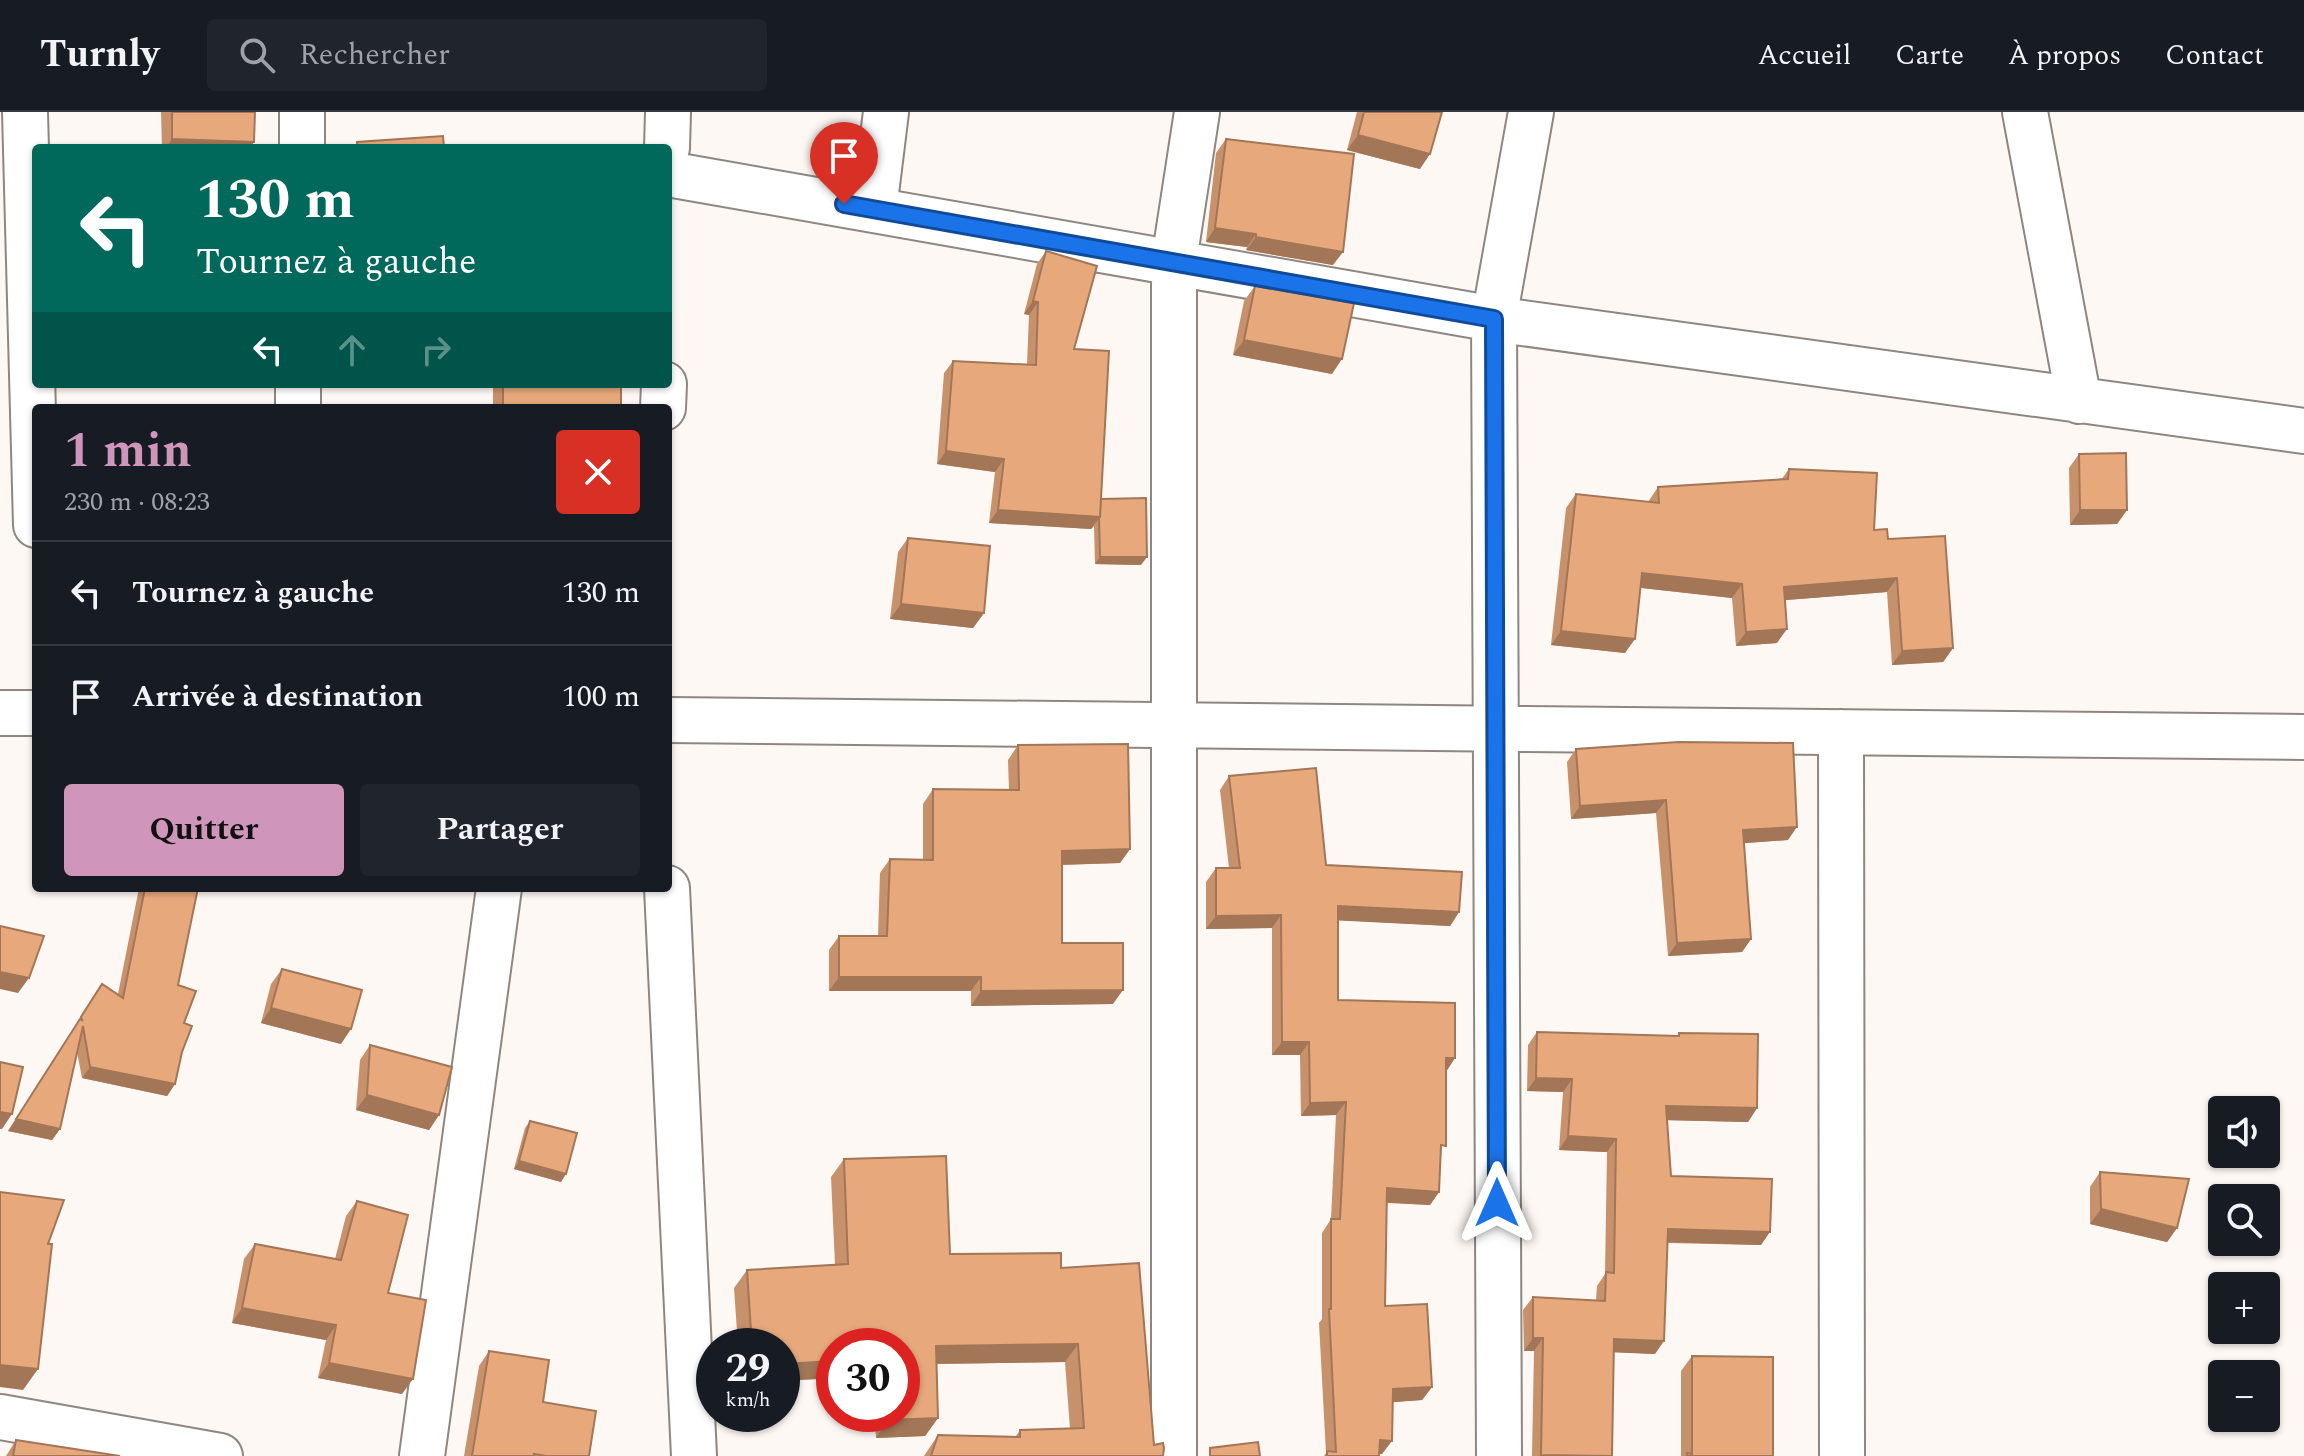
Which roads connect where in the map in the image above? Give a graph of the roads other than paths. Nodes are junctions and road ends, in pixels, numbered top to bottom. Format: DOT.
graph roads {
  1 [pos="25,112"];
  2 [pos="302,112"];
  3 [pos="668,112"];
  4 [pos="886,112"];
  5 [pos="1197,112"];
  6 [pos="1531,112"];
  7 [pos="2025,112"];
  8 [pos="302,144"];
  9 [pos="667,144"];
  10 [pos="672,175"];
  11 [pos="874,209"];
  12 [pos="1174,261"];
  13 [pos="1494,319"];
  14 [pos="32,375"];
  15 [pos="2079,401"];
  16 [pos="2304,431"];
  17 [pos="0,713"];
  18 [pos="32,713"];
  19 [pos="672,720"];
  20 [pos="1174,724"];
  21 [pos="1495,728"];
  22 [pos="1841,732"];
  23 [pos="2304,737"];
  24 [pos="498,892"];
  25 [pos="667,892"];
  26 [pos="0,1417"];
  27 [pos="220,1456"];
  28 [pos="422,1456"];
  29 [pos="694,1456"];
  30 [pos="1174,1456"];
  31 [pos="1499,1456"];
  32 [pos="1842,1456"];
  1 -- 14 [label="street"];
  2 -- 8 [label="street"];
  3 -- 9 [label="street"];
  4 -- 11 [label="street"];
  5 -- 12 [label="street"];
  6 -- 13 [label="street"];
  7 -- 15 [label="street"];
  10 -- 11 [label="street"];
  11 -- 12 [label="street"];
  12 -- 13 [label="street"];
  12 -- 20 [label="street"];
  13 -- 15 [label="street"];
  13 -- 21 [label="street"];
  15 -- 16 [label="street"];
  17 -- 18 [label="street"];
  19 -- 20 [label="street"];
  20 -- 21 [label="street"];
  20 -- 30 [label="street"];
  21 -- 22 [label="street"];
  21 -- 31 [label="street"];
  22 -- 23 [label="street"];
  22 -- 32 [label="street"];
  24 -- 28 [label="street"];
  25 -- 29 [label="street"];
  26 -- 27 [label="street"];
}
